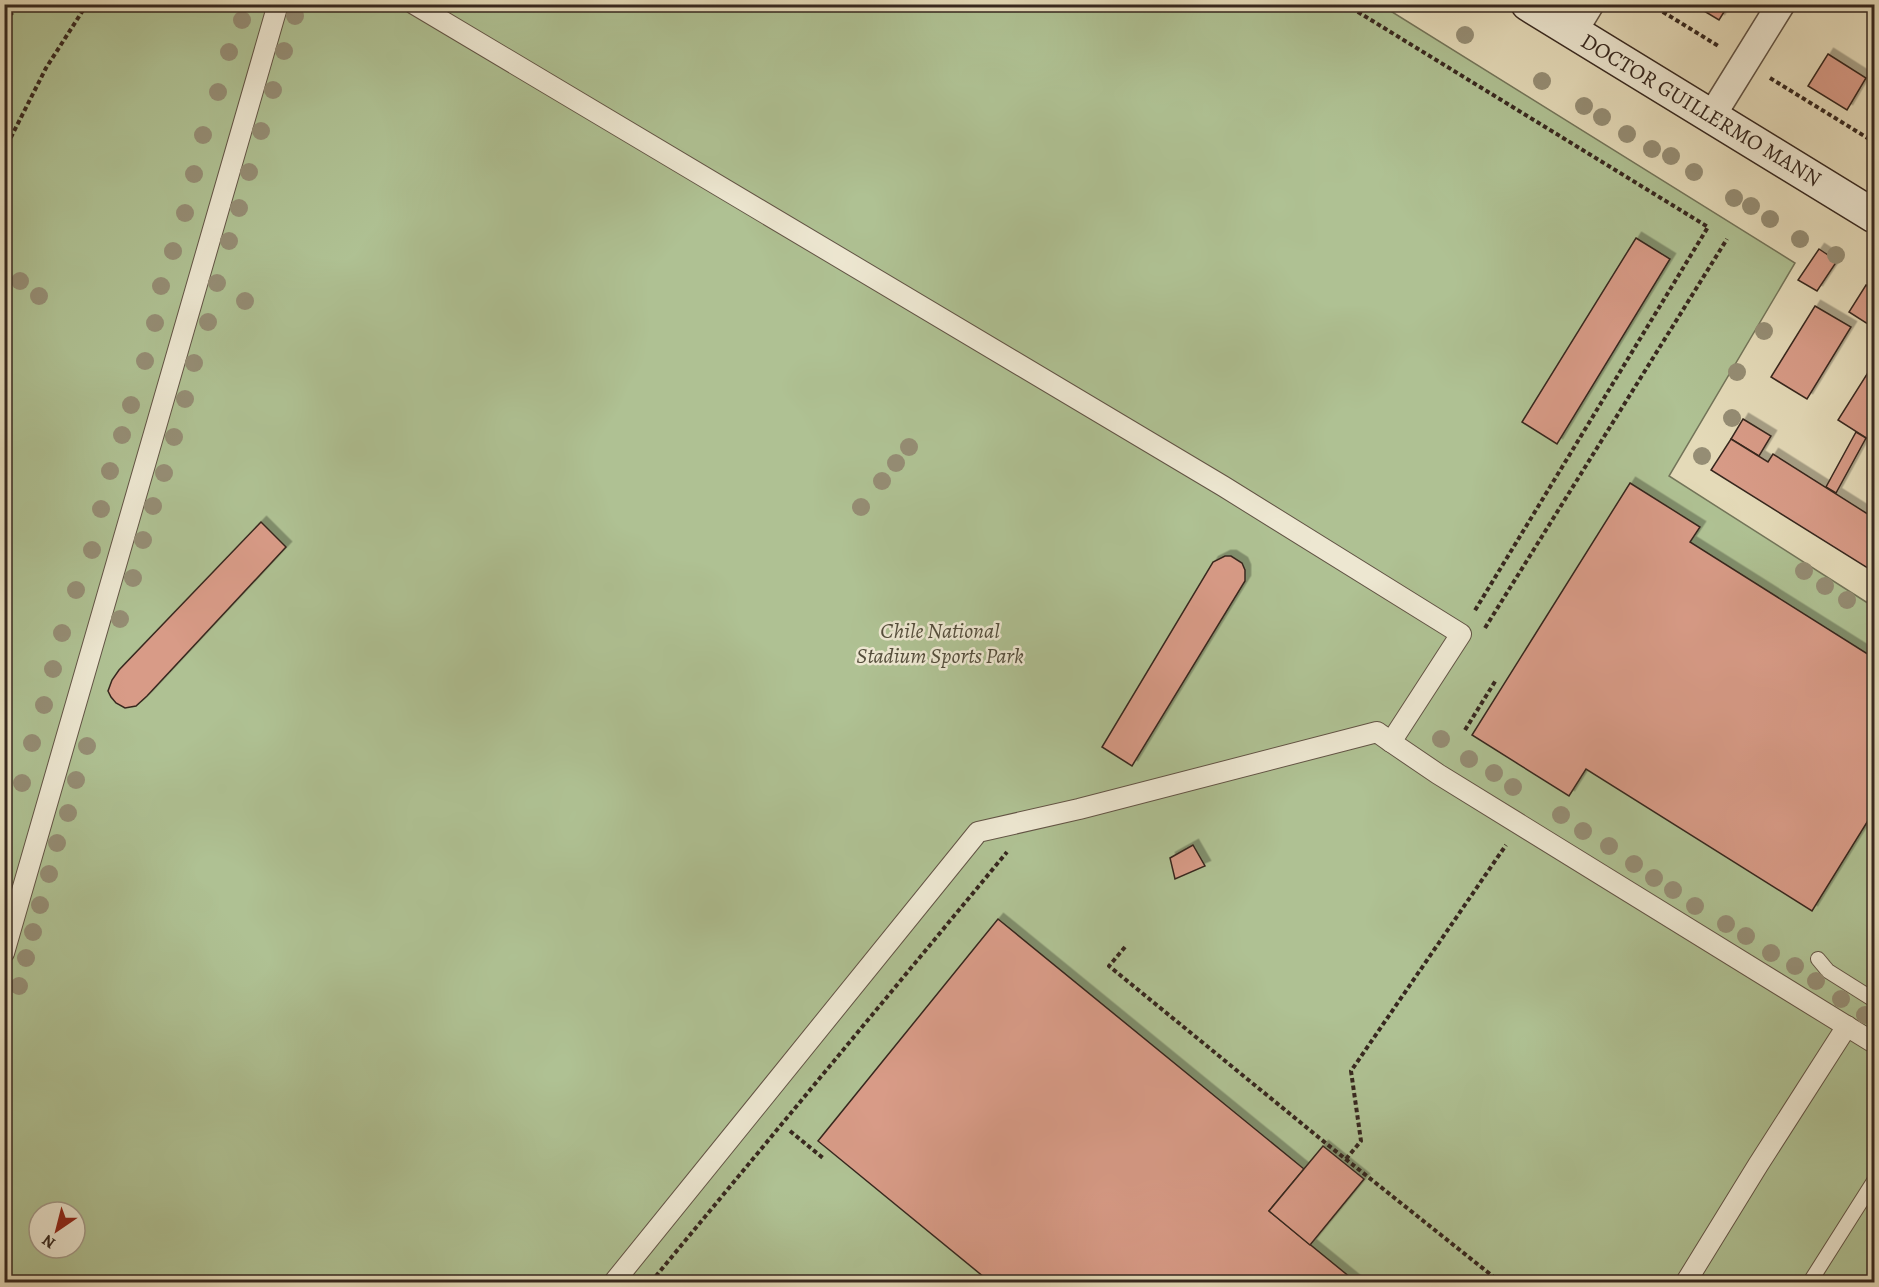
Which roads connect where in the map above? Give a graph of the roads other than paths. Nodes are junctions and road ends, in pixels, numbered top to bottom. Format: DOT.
graph roads {
  1 [pos="278,4"];
  2 [pos="414,4"];
  3 [pos="1528,4"];
  4 [pos="1590,4"];
  5 [pos="1781,4"];
  6 [pos="1573,32"];
  7 [pos="1711,117"];
  8 [pos="1874,216"];
  9 [pos="1391,742"];
  10 [pos="4,953"];
  11 [pos="1818,959"];
  12 [pos="1874,1000"];
  13 [pos="1847,1026"];
  14 [pos="1875,1043"];
  15 [pos="1875,1181"];
  16 [pos="614,1282"];
  17 [pos="1686,1282"];
  18 [pos="1810,1282"];
  1 -- 10 [label="street"];
  2 -- 9 [label="street"];
  3 -- 6 [label="main road, DOCTOR GUILLERMO MANN"];
  4 -- 6 [label="street"];
  5 -- 7 [label="street"];
  6 -- 7 [label="main road, DOCTOR GUILLERMO MANN"];
  7 -- 8 [label="main road, DOCTOR GUILLERMO MANN"];
  9 -- 13 [label="street"];
  9 -- 16 [label="street"];
  11 -- 12 [label="lane"];
  13 -- 14 [label="street"];
  13 -- 17 [label="street"];
  15 -- 18 [label="lane"];
}
